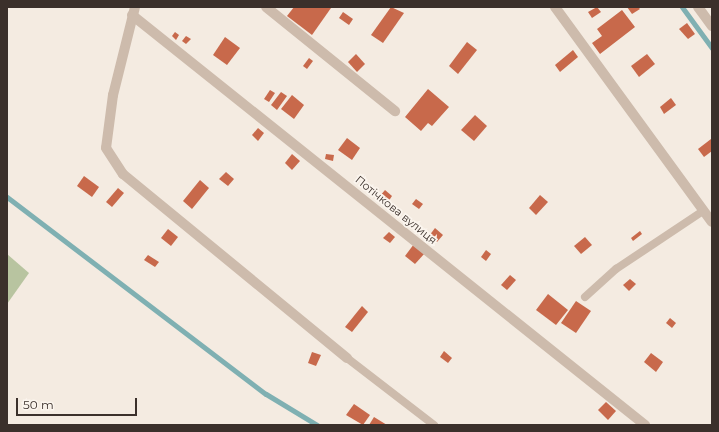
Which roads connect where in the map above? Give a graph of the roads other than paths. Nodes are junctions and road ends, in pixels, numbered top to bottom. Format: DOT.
graph roads {
  1 [pos="266,7"];
  2 [pos="555,7"];
  3 [pos="698,7"];
  4 [pos="133,11"];
  5 [pos="712,26"];
  6 [pos="395,111"];
  7 [pos="704,211"];
  8 [pos="712,222"];
  9 [pos="585,297"];
  10 [pos="347,358"];
  11 [pos="434,425"];
  12 [pos="645,425"];
  1 -- 6 [label="street"];
  2 -- 7 [label="street"];
  3 -- 5 [label="street"];
  4 -- 10 [label="street, Потічкова вулиця"];
  4 -- 12 [label="street, Потічкова вулиця"];
  7 -- 8 [label="street"];
  7 -- 9 [label="lane"];
  10 -- 11 [label="lane"];
}
